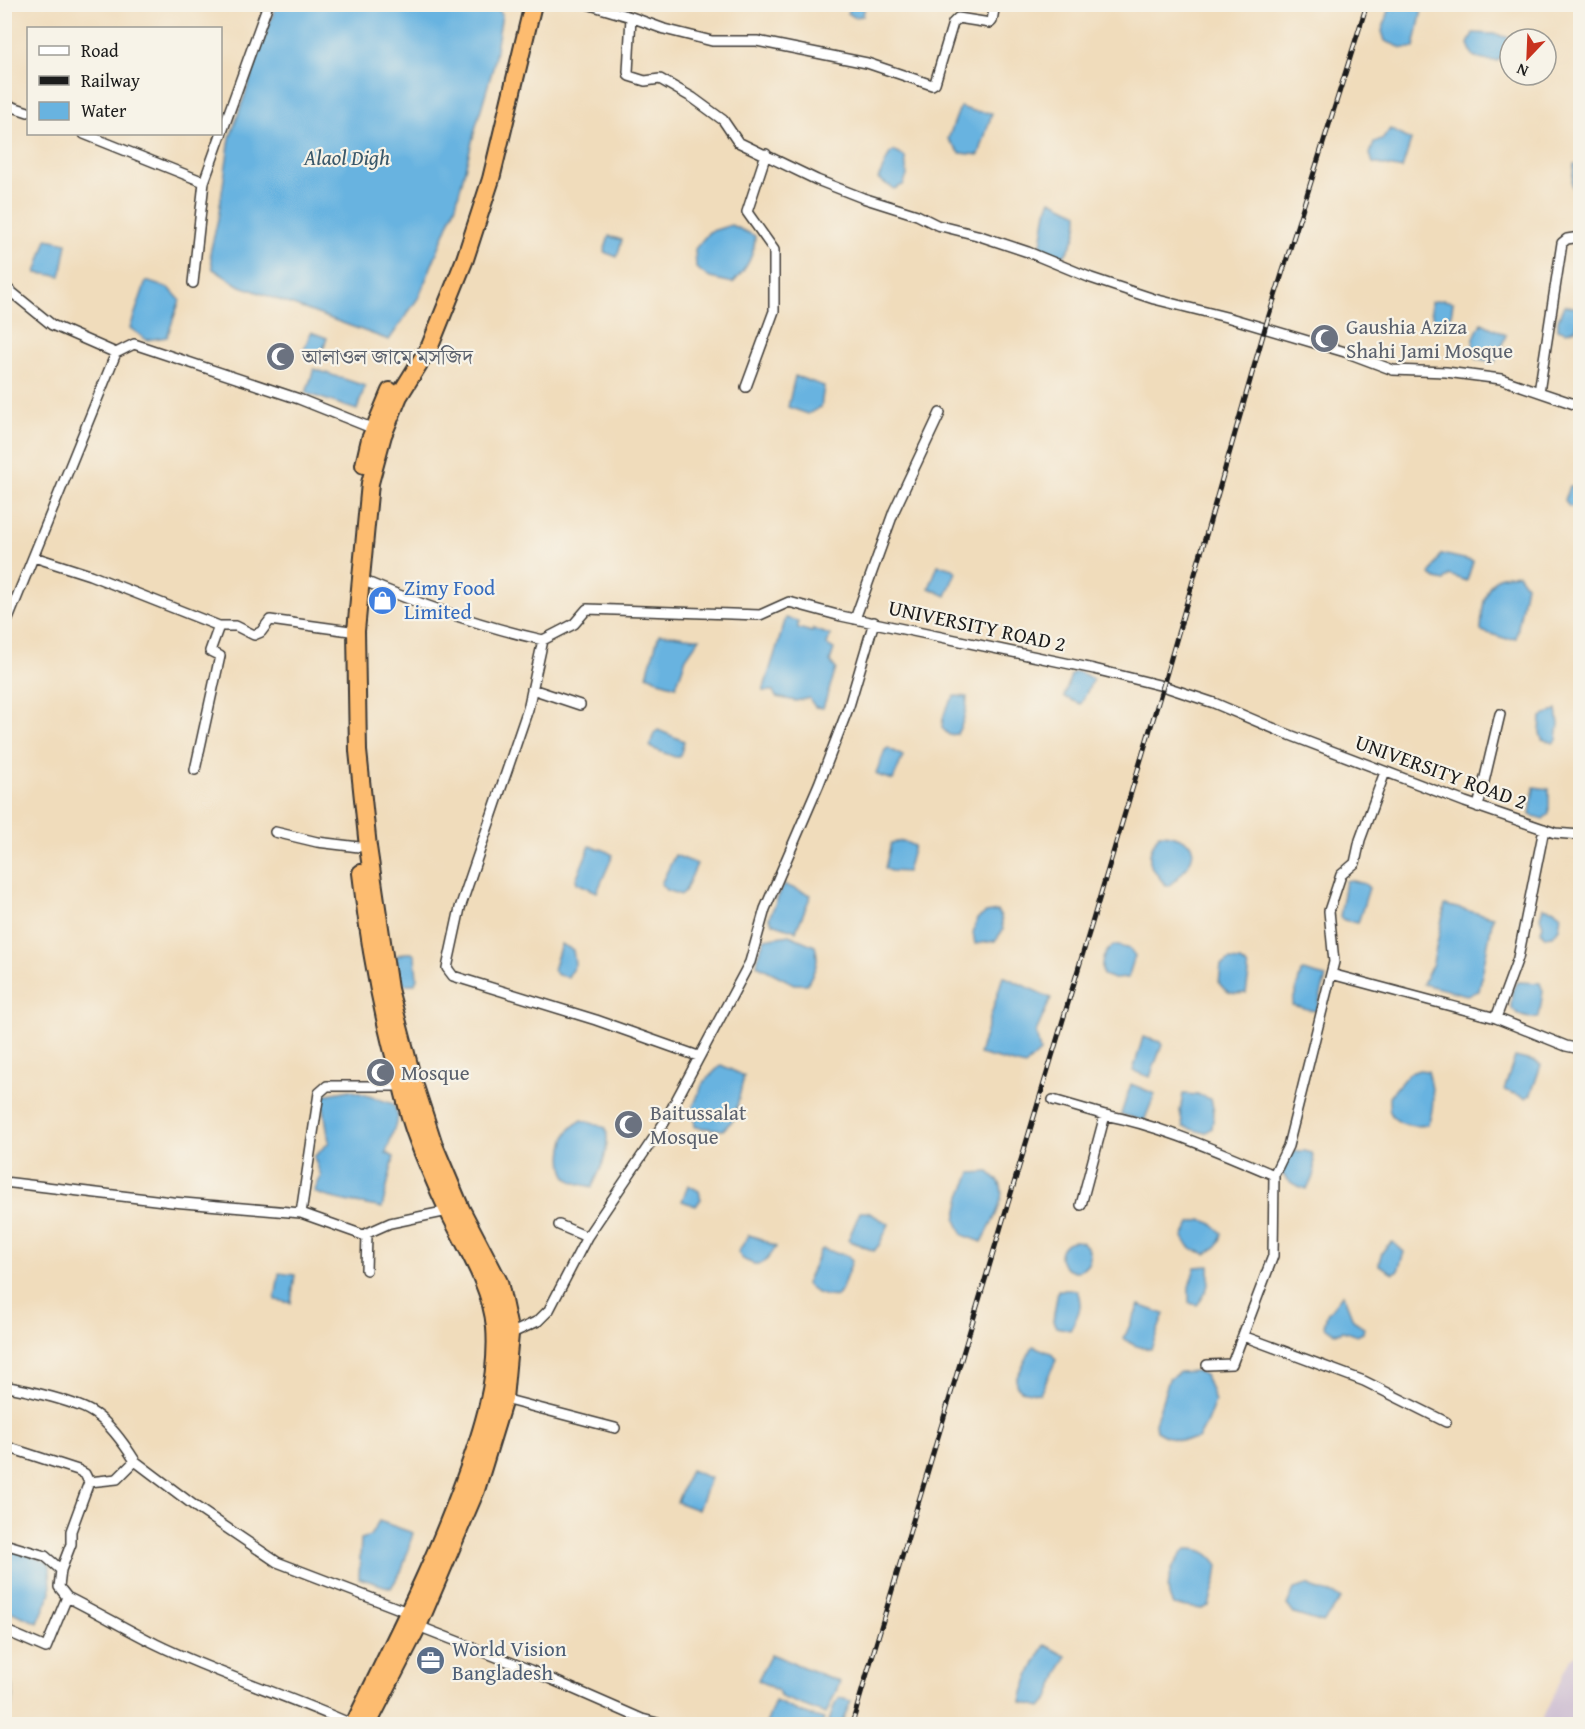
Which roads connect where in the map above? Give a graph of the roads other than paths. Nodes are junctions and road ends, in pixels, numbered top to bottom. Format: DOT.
graph roads {
  1 [pos="267,4"];
  2 [pos="521,4"];
  3 [pos="533,4"];
  4 [pos="587,4"];
  5 [pos="995,4"];
  6 [pos="619,9"];
  7 [pos="632,16"];
  8 [pos="4,104"];
  9 [pos="27,112"];
  10 [pos="222,131"];
  11 [pos="86,135"];
  12 [pos="221,135"];
  13 [pos="766,154"];
  14 [pos="204,182"];
  15 [pos="1581,237"];
  16 [pos="193,283"];
  17 [pos="4,286"];
  18 [pos="116,353"];
  19 [pos="746,387"];
  20 [pos="1539,392"];
  21 [pos="1581,406"];
  22 [pos="940,413"];
  23 [pos="374,429"];
  24 [pos="34,557"];
  25 [pos="362,580"];
  26 [pos="855,619"];
  27 [pos="874,622"];
  28 [pos="219,626"];
  29 [pos="4,629"];
  30 [pos="350,632"];
  31 [pos="543,640"];
  32 [pos="532,689"];
  33 [pos="580,705"];
  34 [pos="1500,714"];
  35 [pos="195,770"];
  36 [pos="1385,772"];
  37 [pos="1478,807"];
  38 [pos="1544,829"];
  39 [pos="275,832"];
  40 [pos="1581,835"];
  41 [pos="358,847"];
  42 [pos="1330,974"];
  43 [pos="1496,1018"];
  44 [pos="1581,1049"];
  45 [pos="698,1056"];
  46 [pos="402,1086"];
  47 [pos="1053,1101"];
  48 [pos="1105,1115"];
  49 [pos="1274,1175"];
  50 [pos="4,1182"];
  51 [pos="1082,1205"];
  52 [pos="448,1211"];
  53 [pos="301,1214"];
  54 [pos="559,1225"];
  55 [pos="367,1235"];
  56 [pos="587,1237"];
  57 [pos="366,1270"];
  58 [pos="510,1334"];
  59 [pos="1243,1336"];
  60 [pos="1207,1365"];
  61 [pos="4,1386"];
  62 [pos="504,1399"];
  63 [pos="1446,1422"];
  64 [pos="615,1428"];
  65 [pos="4,1446"];
  66 [pos="135,1461"];
  67 [pos="89,1482"];
  68 [pos="4,1548"];
  69 [pos="61,1570"];
  70 [pos="67,1597"];
  71 [pos="414,1620"];
  72 [pos="4,1630"];
  73 [pos="363,1724"];
  74 [pos="661,1725"];
  1 -- 10 [label="street"];
  2 -- 23 [label="highway"];
  3 -- 25 [label="highway"];
  4 -- 6 [label="street"];
  5 -- 7 [label="street"];
  6 -- 7 [label="street"];
  7 -- 13 [label="street"];
  8 -- 9 [label="street"];
  11 -- 14 [label="street"];
  12 -- 14 [label="street"];
  13 -- 19 [label="street"];
  13 -- 20 [label="street"];
  14 -- 16 [label="street"];
  15 -- 20 [label="street"];
  17 -- 18 [label="street"];
  18 -- 23 [label="street"];
  18 -- 24 [label="street"];
  20 -- 21 [label="street"];
  22 -- 26 [label="street"];
  23 -- 30 [label="highway"];
  24 -- 28 [label="street"];
  24 -- 29 [label="street"];
  25 -- 31 [label="street"];
  25 -- 58 [label="highway"];
  26 -- 27 [label="street, UNIVERSITY ROAD 2"];
  26 -- 31 [label="street, UNIVERSITY ROAD 2"];
  27 -- 36 [label="street, UNIVERSITY ROAD 2"];
  27 -- 45 [label="street"];
  28 -- 30 [label="street"];
  28 -- 35 [label="street"];
  30 -- 41 [label="highway"];
  31 -- 32 [label="street"];
  32 -- 33 [label="street"];
  32 -- 45 [label="street"];
  34 -- 37 [label="street"];
  36 -- 37 [label="street, UNIVERSITY ROAD 2"];
  36 -- 42 [label="street"];
  37 -- 38 [label="street, UNIVERSITY ROAD 2"];
  38 -- 40 [label="street, UNIVERSITY ROAD 2"];
  38 -- 43 [label="street"];
  39 -- 41 [label="street"];
  41 -- 46 [label="highway"];
  42 -- 43 [label="street"];
  42 -- 49 [label="street"];
  43 -- 44 [label="street"];
  45 -- 56 [label="street"];
  46 -- 52 [label="highway"];
  46 -- 53 [label="street"];
  47 -- 48 [label="street"];
  48 -- 49 [label="street"];
  48 -- 51 [label="street"];
  49 -- 59 [label="street"];
  50 -- 53 [label="street"];
  52 -- 55 [label="street"];
  52 -- 71 [label="highway"];
  53 -- 55 [label="street"];
  54 -- 56 [label="street"];
  55 -- 57 [label="street"];
  56 -- 58 [label="street"];
  58 -- 62 [label="highway"];
  59 -- 60 [label="street"];
  59 -- 63 [label="street"];
  61 -- 66 [label="street"];
  62 -- 64 [label="street"];
  62 -- 71 [label="highway"];
  65 -- 67 [label="street"];
  66 -- 67 [label="street"];
  66 -- 71 [label="street"];
  67 -- 69 [label="street"];
  68 -- 69 [label="street"];
  69 -- 70 [label="street"];
  70 -- 72 [label="street"];
  70 -- 73 [label="street"];
  71 -- 73 [label="highway"];
  71 -- 74 [label="street"];
}
